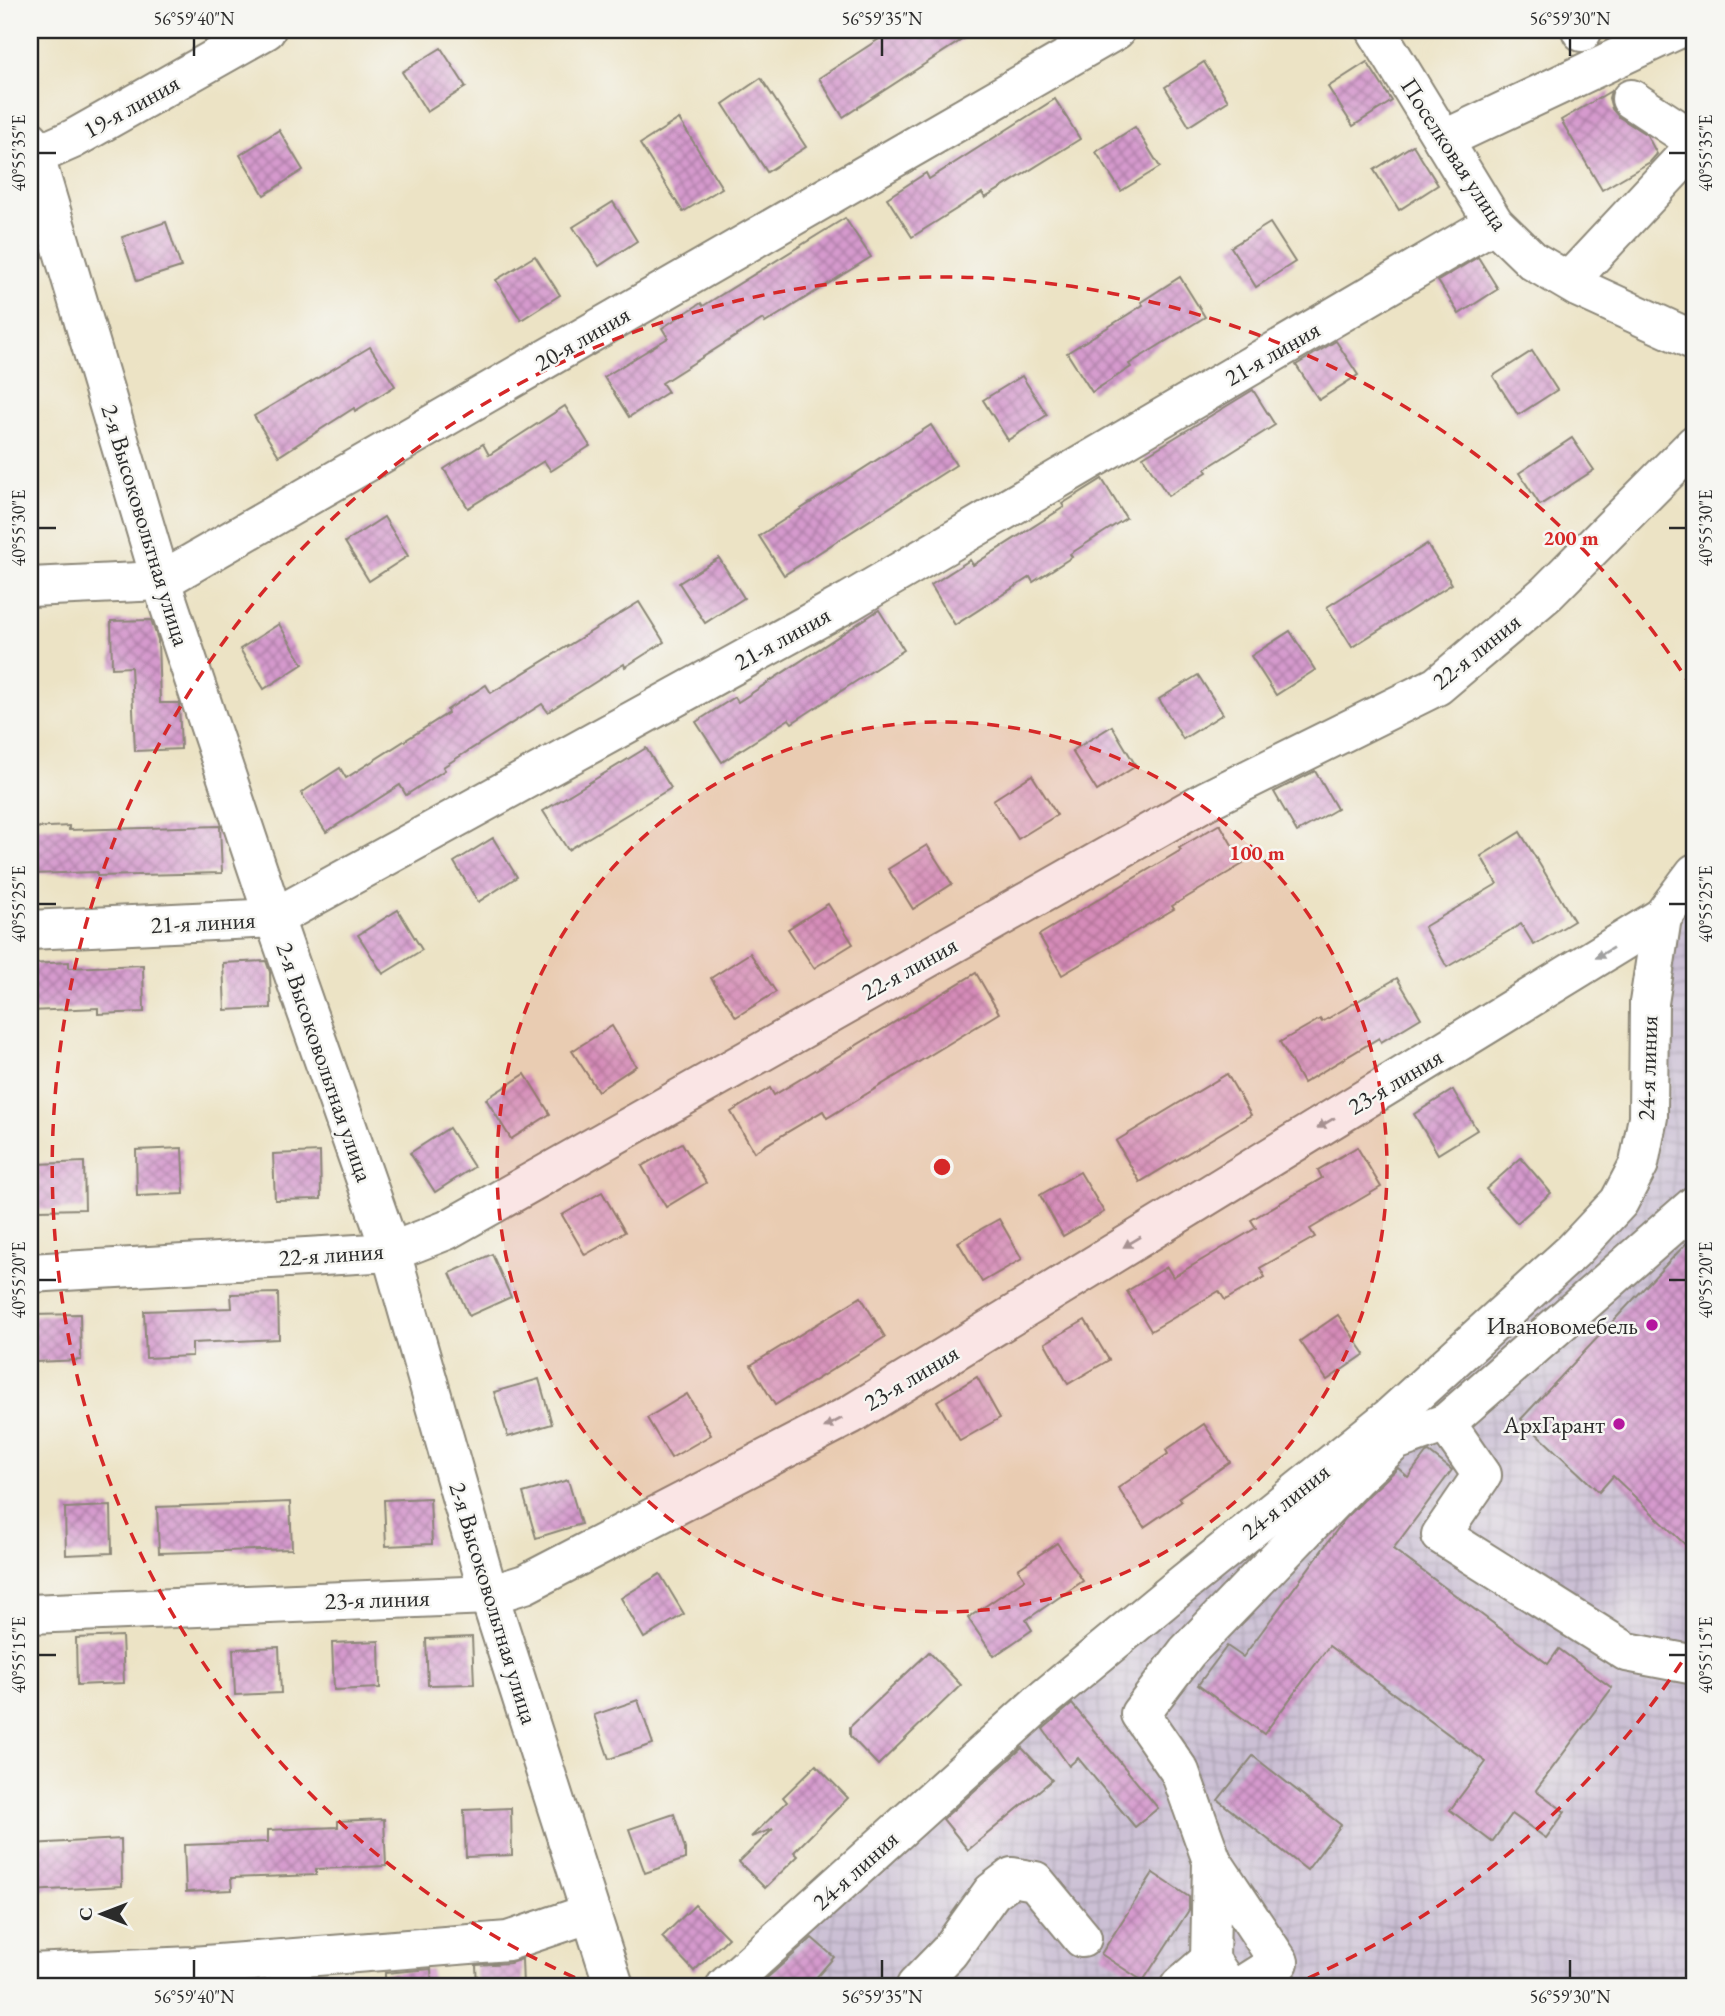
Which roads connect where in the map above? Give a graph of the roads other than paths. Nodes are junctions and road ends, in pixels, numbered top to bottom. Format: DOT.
graph roads {
  1 [pos="266,30"];
  2 [pos="1116,30"];
  3 [pos="1376,30"];
  4 [pos="1676,30"];
  5 [pos="1631,99"];
  6 [pos="1443,139"];
  7 [pos="1695,144"];
  8 [pos="31,152"];
  9 [pos="1494,223"];
  10 [pos="1569,281"];
  11 [pos="1695,341"];
  12 [pos="1695,444"];
  13 [pos="161,581"];
  14 [pos="30,587"];
  15 [pos="1695,873"];
  16 [pos="1662,917"];
  17 [pos="274,918"];
  18 [pos="30,930"];
  19 [pos="1695,1205"];
  20 [pos="391,1252"];
  21 [pos="30,1273"];
  22 [pos="1447,1423"];
  23 [pos="489,1595"];
  24 [pos="30,1614"];
  25 [pos="1695,1665"];
  26 [pos="1212,1861"];
  27 [pos="591,1913"];
  28 [pos="1082,1938"];
  29 [pos="30,1973"];
  30 [pos="1219,1973"];
  31 [pos="193,1976"];
  32 [pos="614,1986"];
  33 [pos="726,1986"];
  34 [pos="916,1986"];
  35 [pos="1180,1986"];
  36 [pos="1241,1986"];
  1 -- 8 [label="street, 19-я линия"];
  2 -- 13 [label="street, 20-я линия"];
  3 -- 6 [label="street, Поселковая улица"];
  4 -- 6 [label="street"];
  5 -- 7 [label="street"];
  6 -- 9 [label="street, Поселковая улица"];
  7 -- 10 [label="street"];
  8 -- 13 [label="street, 2-я Высоковольтная улица"];
  9 -- 10 [label="street, Поселковая улица"];
  9 -- 17 [label="street, 21-я линия"];
  10 -- 11 [label="street, Поселковая улица"];
  12 -- 20 [label="street, 22-я линия"];
  13 -- 14 [label="street, 20-я линия"];
  13 -- 17 [label="street, 2-я Высоковольтная улица"];
  15 -- 16 [label="street, 23-я линия"];
  16 -- 23 [label="street, 23-я линия, one-way"];
  16 -- 33 [label="street, 24-я линия"];
  17 -- 18 [label="street, 21-я линия"];
  17 -- 20 [label="street, 2-я Высоковольтная улица"];
  19 -- 22 [label="street"];
  20 -- 21 [label="street, 22-я линия"];
  20 -- 23 [label="street, 2-я Высоковольтная улица"];
  22 -- 25 [label="street"];
  22 -- 26 [label="street"];
  23 -- 24 [label="street, 23-я линия"];
  23 -- 27 [label="street, 2-я Высоковольтная улица"];
  26 -- 30 [label="street"];
  26 -- 36 [label="street"];
  27 -- 31 [label="street"];
  27 -- 32 [label="street, 2-я Высоковольтная улица"];
  28 -- 34 [label="street"];
  29 -- 31 [label="street"];
  30 -- 35 [label="street"];
}
